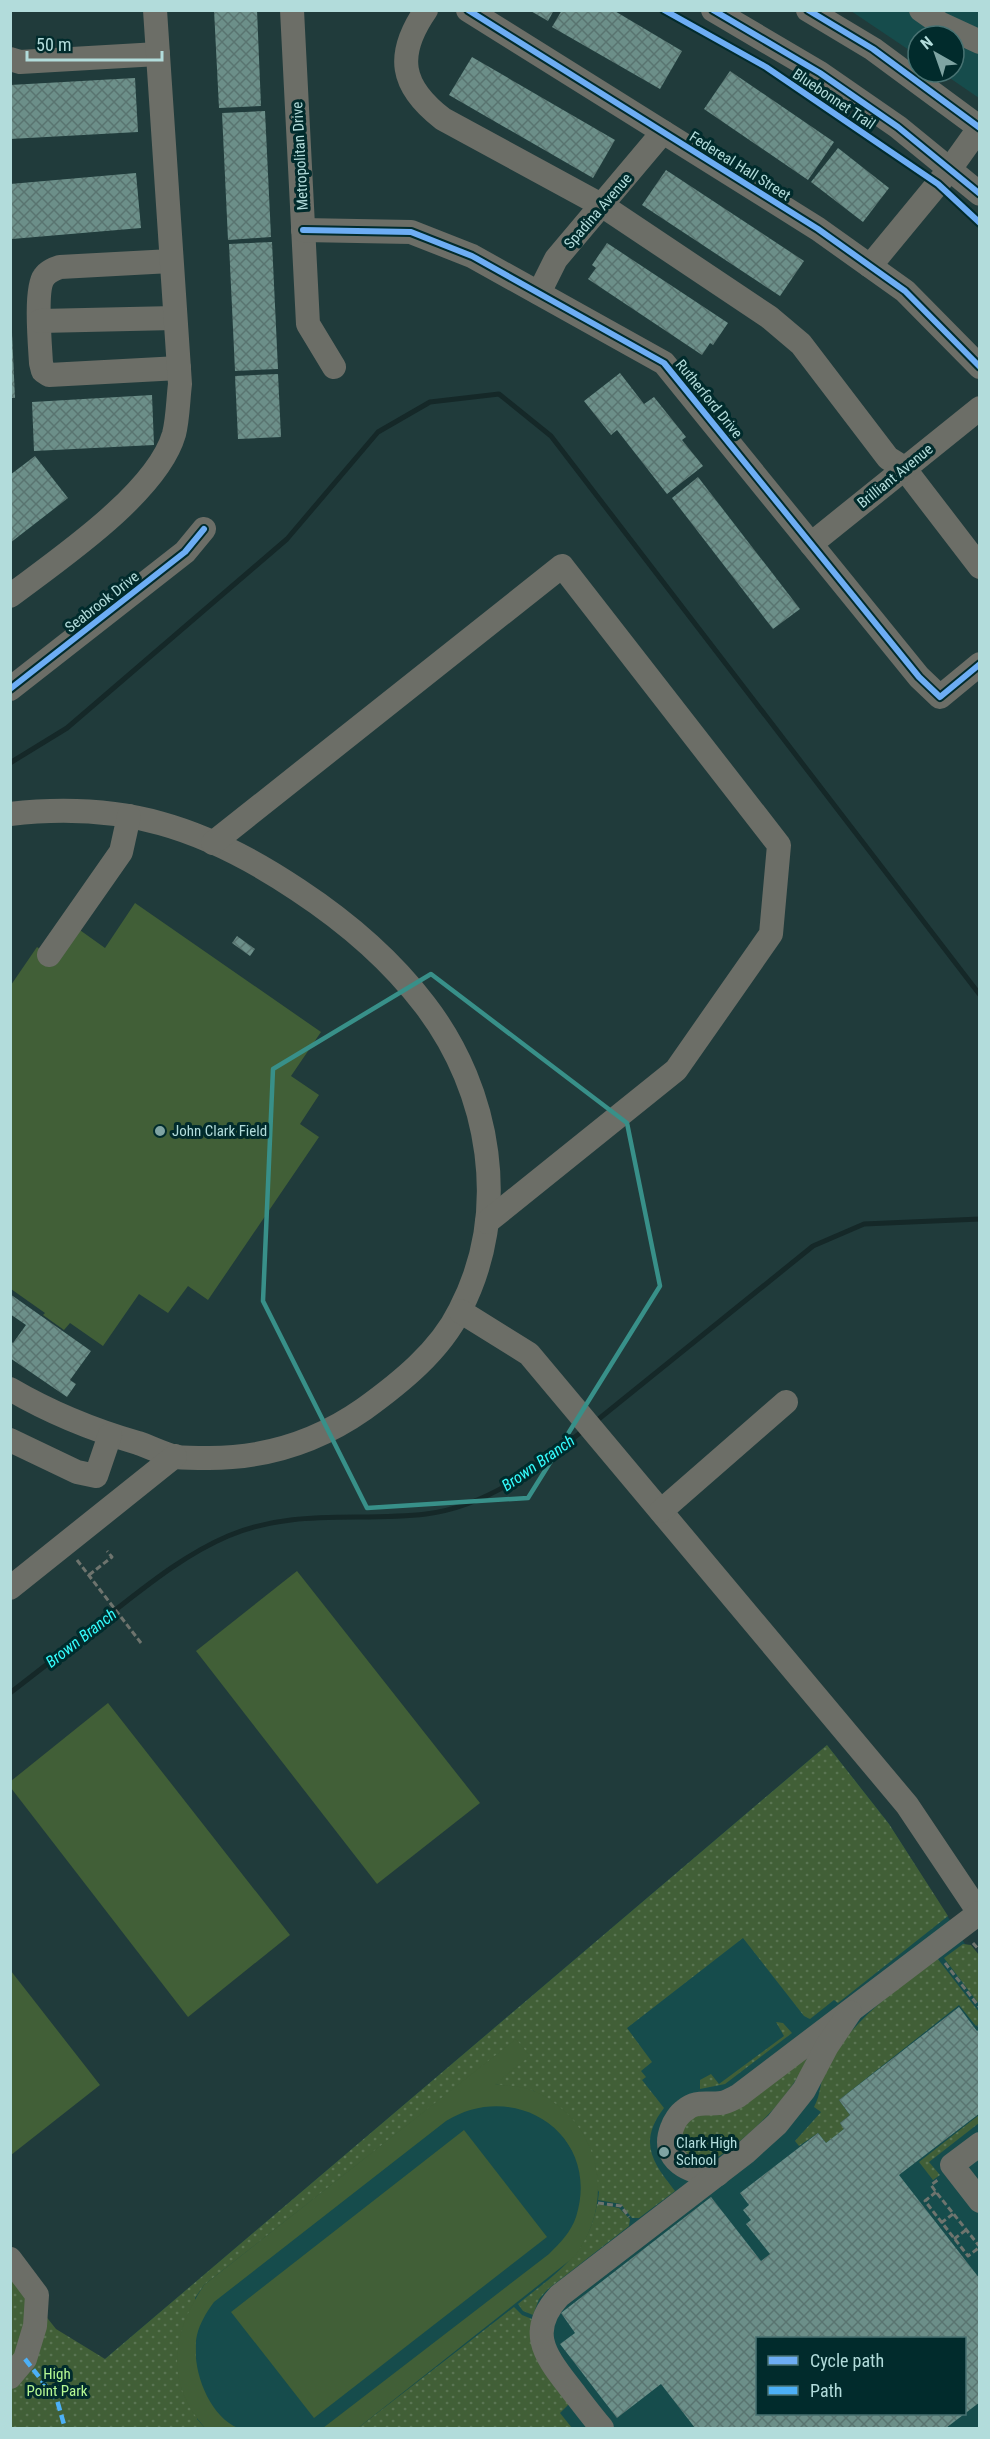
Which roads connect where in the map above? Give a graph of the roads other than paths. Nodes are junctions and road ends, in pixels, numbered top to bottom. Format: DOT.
graph roads {
  1 [pos="155,10"];
  2 [pos="292,10"];
  3 [pos="426,10"];
  4 [pos="468,10"];
  5 [pos="713,10"];
  6 [pos="808,10"];
  7 [pos="921,10"];
  8 [pos="980,42"];
  9 [pos="158,54"];
  10 [pos="10,59"];
  11 [pos="979,128"];
  12 [pos="663,132"];
  13 [pos="950,169"];
  14 [pos="980,194"];
  15 [pos="603,206"];
  16 [pos="303,230"];
  17 [pos="171,261"];
  18 [pos="870,266"];
  19 [pos="539,293"];
  20 [pos="175,318"];
  21 [pos="40,321"];
  22 [pos="334,367"];
  23 [pos="980,367"];
  24 [pos="179,368"];
  25 [pos="980,408"];
  26 [pos="904,468"];
  27 [pos="204,529"];
  28 [pos="811,544"];
  29 [pos="980,567"];
  30 [pos="10,596"];
  31 [pos="980,664"];
  32 [pos="10,689"];
  33 [pos="10,814"];
  34 [pos="129,816"];
  35 [pos="213,843"];
  36 [pos="49,955"];
  37 [pos="487,1222"];
  38 [pos="460,1311"];
  39 [pos="10,1389"];
  40 [pos="786,1402"];
  41 [pos="110,1435"];
  42 [pos="10,1440"];
  43 [pos="175,1456"];
  44 [pos="96,1476"];
  45 [pos="124,1498"];
  46 [pos="661,1511"];
  47 [pos="10,1588"];
  48 [pos="979,1913"];
  49 [pos="850,2012"];
  50 [pos="980,2144"];
  51 [pos="717,2175"];
  52 [pos="980,2201"];
  53 [pos="10,2259"];
  54 [pos="10,2377"];
  55 [pos="602,2428"];
  1 -- 9 [label="street"];
  2 -- 16 [label="street, Metropolitan Drive"];
  3 -- 15 [label="street"];
  4 -- 12 [label="street, Federeal Hall Street"];
  5 -- 13 [label="street"];
  6 -- 11 [label="street"];
  7 -- 8 [label="street"];
  9 -- 10 [label="street"];
  9 -- 17 [label="street"];
  11 -- 13 [label="street"];
  12 -- 15 [label="street, Spadina Avenue"];
  12 -- 18 [label="street, Federeal Hall Street"];
  13 -- 14 [label="street"];
  13 -- 18 [label="street"];
  15 -- 19 [label="street, Spadina Avenue"];
  15 -- 26 [label="street"];
  16 -- 19 [label="street, Rutherford Drive"];
  16 -- 22 [label="street, Metropolitan Drive"];
  17 -- 20 [label="street"];
  17 -- 21 [label="street"];
  18 -- 23 [label="street, Federeal Hall Street"];
  19 -- 28 [label="street, Rutherford Drive"];
  20 -- 21 [label="street"];
  20 -- 24 [label="street"];
  21 -- 24 [label="street"];
  24 -- 30 [label="street"];
  25 -- 26 [label="street, Brilliant Avenue"];
  26 -- 28 [label="street, Brilliant Avenue"];
  26 -- 29 [label="street"];
  27 -- 32 [label="street, Seabrook Drive"];
  28 -- 31 [label="street, Rutherford Drive"];
  33 -- 34 [label="street"];
  34 -- 35 [label="street"];
  34 -- 36 [label="street"];
  35 -- 37 [label="street"];
  35 -- 37 [label="street"];
  37 -- 38 [label="street"];
  38 -- 43 [label="street"];
  38 -- 46 [label="street"];
  39 -- 41 [label="street"];
  40 -- 46 [label="street"];
  41 -- 43 [label="street"];
  41 -- 44 [label="street"];
  42 -- 44 [label="street"];
  43 -- 45 [label="street"];
  44 -- 45 [label="street"];
  45 -- 47 [label="street"];
  46 -- 48 [label="street"];
  48 -- 49 [label="street"];
  49 -- 51 [label="street"];
  49 -- 51 [label="street"];
  50 -- 52 [label="street"];
  51 -- 55 [label="street"];
  53 -- 54 [label="street"];
}
